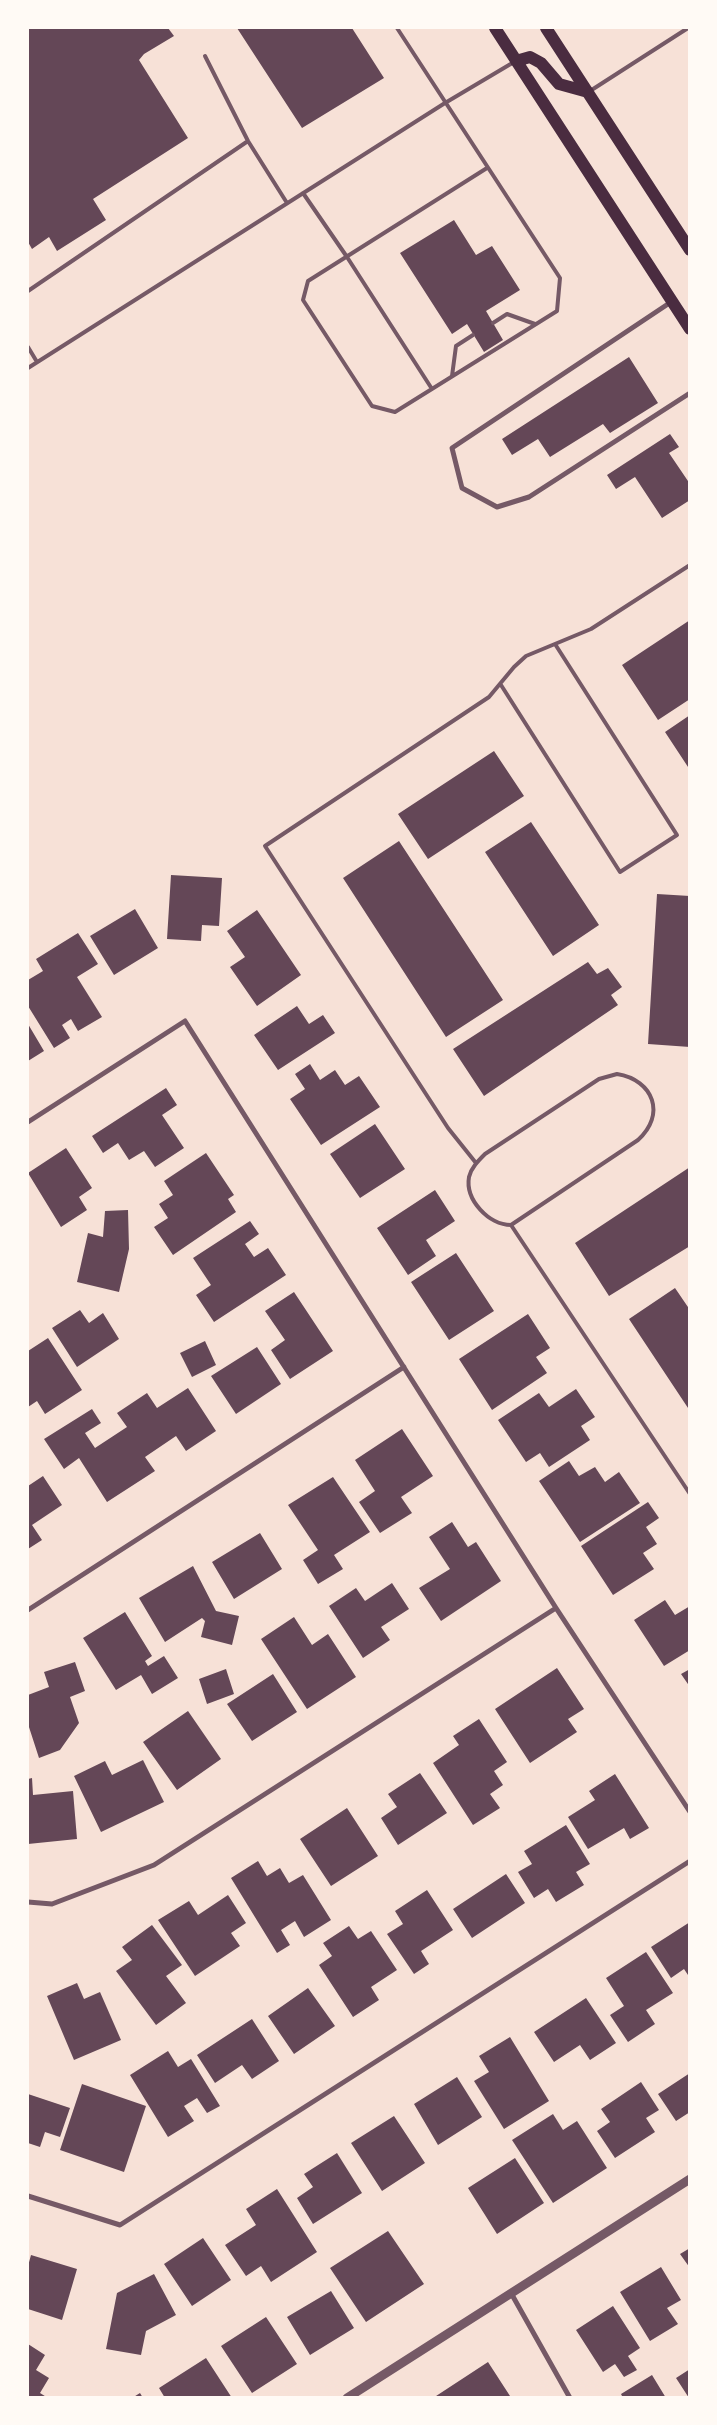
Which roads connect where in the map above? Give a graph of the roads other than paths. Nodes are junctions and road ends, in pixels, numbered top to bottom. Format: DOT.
graph roads {
  1 [pos="397,28"];
  2 [pos="495,28"];
  3 [pos="546,28"];
  4 [pos="688,28"];
  5 [pos="205,56"];
  6 [pos="516,61"];
  7 [pos="588,92"];
  8 [pos="445,103"];
  9 [pos="248,142"];
  10 [pos="487,168"];
  11 [pos="302,194"];
  12 [pos="287,203"];
  13 [pos="690,250"];
  14 [pos="347,257"];
  15 [pos="28,291"];
  16 [pos="672,302"];
  17 [pos="493,323"];
  18 [pos="535,324"];
  19 [pos="690,329"];
  20 [pos="474,335"];
  21 [pos="28,347"];
  22 [pos="37,362"];
  23 [pos="28,368"];
  24 [pos="452,376"];
  25 [pos="432,389"];
  26 [pos="690,393"];
  27 [pos="690,565"];
  28 [pos="555,644"];
  29 [pos="501,685"];
  30 [pos="28,1122"];
  31 [pos="476,1163"];
  32 [pos="511,1225"];
  33 [pos="404,1368"];
  34 [pos="690,1494"];
  35 [pos="556,1608"];
  36 [pos="28,1610"];
  37 [pos="690,1812"];
  38 [pos="690,1861"];
  39 [pos="28,1902"];
  40 [pos="690,2179"];
  41 [pos="28,2196"];
  42 [pos="512,2294"];
  43 [pos="347,2398"];
  44 [pos="570,2398"];
  1 -- 8 [label="lane"];
  2 -- 6 [label="main road"];
  3 -- 7 [label="main road"];
  4 -- 7 [label="lane"];
  5 -- 9 [label="lane"];
  6 -- 7 [label="main road"];
  6 -- 8 [label="lane"];
  6 -- 16 [label="main road"];
  7 -- 13 [label="main road"];
  8 -- 10 [label="lane"];
  8 -- 11 [label="lane"];
  9 -- 12 [label="lane"];
  9 -- 15 [label="lane"];
  10 -- 14 [label="lane"];
  10 -- 18 [label="lane"];
  11 -- 12 [label="lane"];
  11 -- 14 [label="lane"];
  12 -- 22 [label="lane"];
  14 -- 25 [label="lane"];
  14 -- 25 [label="lane"];
  16 -- 19 [label="main road"];
  16 -- 26 [label="street"];
  17 -- 18 [label="lane"];
  18 -- 24 [label="lane"];
  20 -- 24 [label="lane"];
  21 -- 22 [label="lane"];
  22 -- 23 [label="lane"];
  24 -- 25 [label="lane"];
  27 -- 28 [label="lane"];
  28 -- 29 [label="lane"];
  28 -- 29 [label="lane"];
  29 -- 31 [label="lane"];
  30 -- 33 [label="street"];
  31 -- 32 [label="lane"];
  31 -- 32 [label="lane"];
  32 -- 34 [label="lane"];
  33 -- 35 [label="street"];
  33 -- 36 [label="street"];
  35 -- 37 [label="street"];
  35 -- 39 [label="street"];
  38 -- 41 [label="street"];
  40 -- 42 [label="street"];
  42 -- 43 [label="street"];
  42 -- 44 [label="street"];
}
